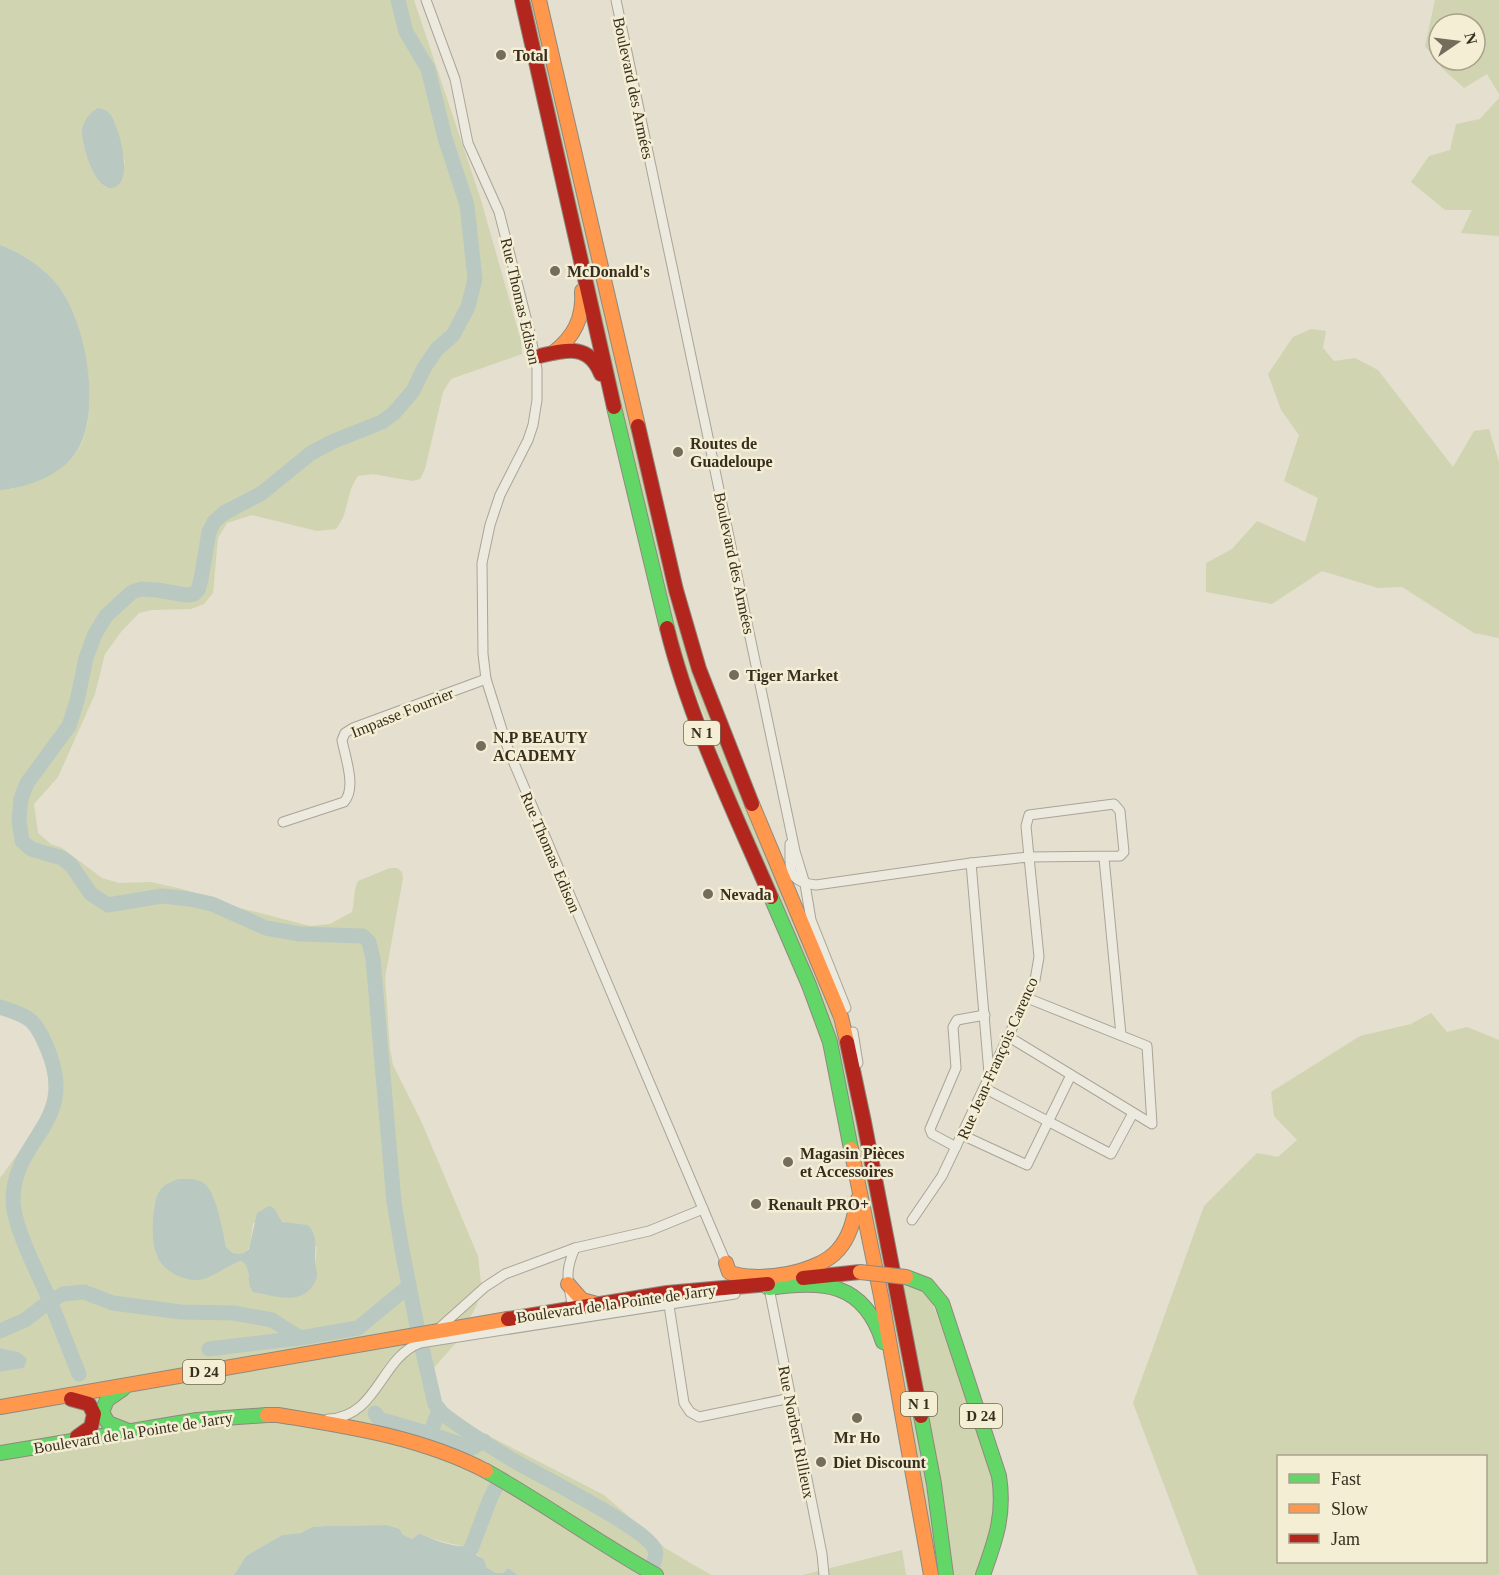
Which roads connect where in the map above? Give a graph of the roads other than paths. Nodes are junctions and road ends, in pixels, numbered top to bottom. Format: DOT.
graph roads {
  1 [pos="426,0"];
  2 [pos="522,0"];
  3 [pos="539,0"];
  4 [pos="616,0"];
  5 [pos="560,40"];
  6 [pos="524,67"];
  7 [pos="576,162"];
  8 [pos="561,168"];
  9 [pos="568,201"];
  10 [pos="553,353"];
  11 [pos="535,357"];
  12 [pos="636,502"];
  13 [pos="486,679"];
  14 [pos="283,822"];
  15 [pos="1029,858"];
  16 [pos="1104,858"];
  17 [pos="971,863"];
  18 [pos="805,884"];
  19 [pos="1028,998"];
  20 [pos="985,1015"];
  21 [pos="1121,1035"];
  22 [pos="1009,1037"];
  23 [pos="990,1075"];
  24 [pos="1071,1076"];
  25 [pos="984,1088"];
  26 [pos="1133,1113"];
  27 [pos="864,1122"];
  28 [pos="1048,1122"];
  29 [pos="962,1135"];
  30 [pos="956,1147"];
  31 [pos="859,1189"];
  32 [pos="703,1209"];
  33 [pos="912,1220"];
  34 [pos="575,1248"];
  35 [pos="726,1263"];
  36 [pos="568,1284"];
  37 [pos="769,1288"];
  38 [pos="668,1299"];
  39 [pos="597,1304"];
  40 [pos="573,1308"];
  41 [pos="554,1322"];
  42 [pos="441,1334"];
  43 [pos="131,1385"];
  44 [pos="58,1398"];
  45 [pos="791,1398"];
  46 [pos="0,1407"];
  47 [pos="302,1418"];
  48 [pos="133,1431"];
  49 [pos="64,1443"];
  50 [pos="0,1453"];
  51 [pos="911,1455"];
  52 [pos="656,1575"];
  53 [pos="824,1575"];
  54 [pos="931,1575"];
  55 [pos="946,1575"];
  56 [pos="983,1575"];
  1 -- 11 [label="street, Rue Thomas Edison"];
  2 -- 8 [label="main road, N 1"];
  3 -- 7 [label="main road, N 1"];
  4 -- 18 [label="street, Boulevard des Armées"];
  5 -- 7 [label="main road"];
  6 -- 8 [label="main road"];
  7 -- 27 [label="main road, N 1"];
  8 -- 9 [label="main road, N 1"];
  9 -- 10 [label="main road"];
  9 -- 12 [label="main road, N 1"];
  10 -- 11 [label="main road"];
  10 -- 12 [label="main road"];
  11 -- 13 [label="street, Rue Thomas Edison"];
  12 -- 31 [label="main road, N 1"];
  13 -- 14 [label="street, Impasse Fourrier"];
  13 -- 32 [label="street, Rue Thomas Edison"];
  15 -- 16 [label="street"];
  15 -- 16 [label="street, Rue Jean-François Carenco"];
  15 -- 17 [label="street"];
  15 -- 19 [label="street, Rue Jean-François Carenco"];
  16 -- 21 [label="street"];
  17 -- 18 [label="street"];
  17 -- 20 [label="street"];
  18 -- 27 [label="street, Boulevard des Armées"];
  19 -- 21 [label="street"];
  19 -- 22 [label="street, Rue Jean-François Carenco"];
  20 -- 23 [label="street"];
  20 -- 30 [label="street"];
  21 -- 26 [label="street"];
  22 -- 23 [label="street, Rue Jean-François Carenco"];
  22 -- 24 [label="street"];
  23 -- 25 [label="street, Rue Jean-François Carenco"];
  24 -- 26 [label="street"];
  24 -- 28 [label="street"];
  25 -- 28 [label="street"];
  25 -- 29 [label="street, Rue Jean-François Carenco"];
  26 -- 28 [label="street"];
  27 -- 55 [label="main road, N 1"];
  28 -- 29 [label="street"];
  29 -- 30 [label="street, Rue Jean-François Carenco"];
  30 -- 33 [label="street, Rue Jean-François Carenco"];
  31 -- 35 [label="main road"];
  31 -- 51 [label="main road, N 1"];
  32 -- 34 [label="street"];
  32 -- 35 [label="street, Rue Thomas Edison"];
  34 -- 36 [label="street"];
  34 -- 42 [label="street"];
  36 -- 39 [label="main road"];
  36 -- 40 [label="street"];
  37 -- 38 [label="street, Boulevard de la Pointe de Jarry / D 24"];
  37 -- 45 [label="street, Rue Norbert Rillieux"];
  37 -- 51 [label="main road"];
  38 -- 39 [label="main road, Boulevard de la Pointe de Jarry / D 24"];
  38 -- 41 [label="street, Boulevard de la Pointe de Jarry / D 24"];
  38 -- 45 [label="street"];
  38 -- 56 [label="main road, Boulevard de la Pointe de Jarry / D 24, bridge"];
  39 -- 40 [label="main road, Boulevard de la Pointe de Jarry / D 24"];
  40 -- 41 [label="street"];
  40 -- 42 [label="main road, Boulevard de la Pointe de Jarry / D 24"];
  41 -- 42 [label="street, Boulevard de la Pointe de Jarry / D 24"];
  42 -- 43 [label="main road, Boulevard de la Pointe de Jarry / D 24"];
  42 -- 47 [label="street, Boulevard de la Pointe de Jarry / D 24"];
  43 -- 44 [label="main road, Boulevard de la Pointe de Jarry / D 24"];
  43 -- 48 [label="main road"];
  44 -- 46 [label="main road, Boulevard de la Pointe de Jarry / D 24"];
  44 -- 49 [label="main road"];
  45 -- 53 [label="street, Rue Norbert Rillieux"];
  47 -- 48 [label="main road, Boulevard de la Pointe de Jarry / D 24"];
  47 -- 52 [label="main road, Boulevard de la Pointe de Jarry / D 24"];
  48 -- 49 [label="main road, Boulevard de la Pointe de Jarry / D 24"];
  49 -- 50 [label="main road, Boulevard de la Pointe de Jarry / D 24"];
  51 -- 54 [label="main road, N 1"];
}
